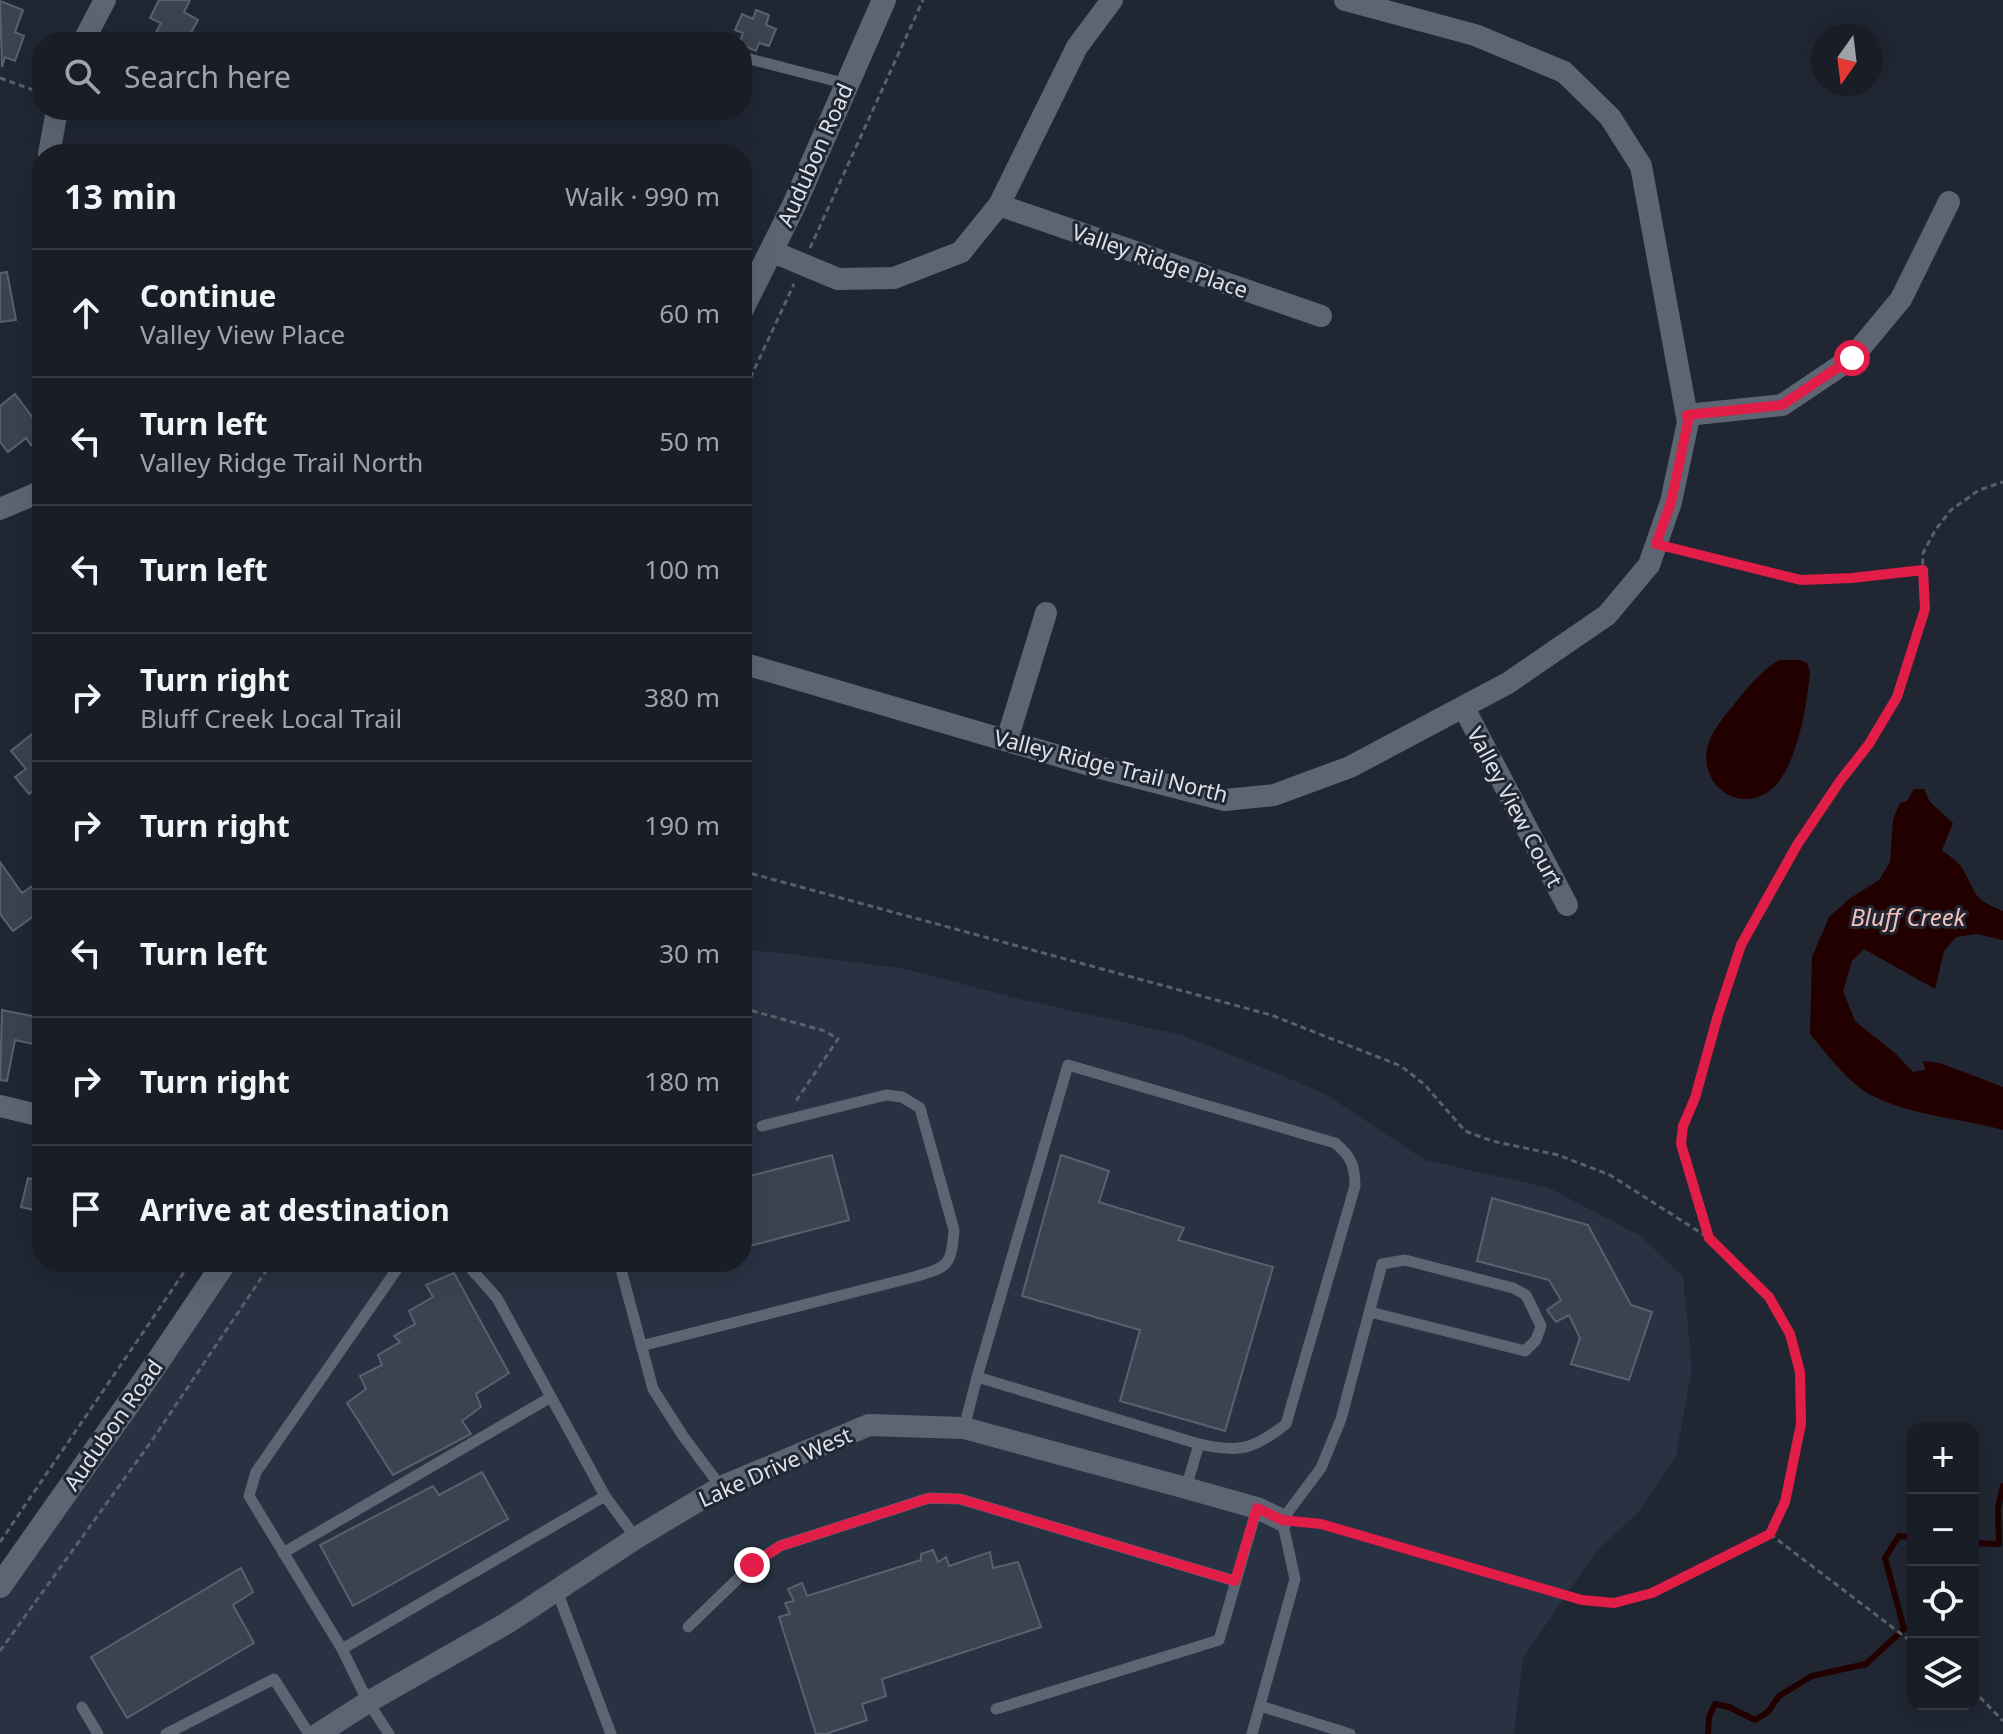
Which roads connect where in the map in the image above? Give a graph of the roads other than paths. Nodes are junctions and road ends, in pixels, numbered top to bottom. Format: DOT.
graph roads {
  1 [pos="105,0"];
  2 [pos="884,0"];
  3 [pos="1112,0"];
  4 [pos="1345,0"];
  5 [pos="88,32"];
  6 [pos="752,60"];
  7 [pos="847,84"];
  8 [pos="55,120"];
  9 [pos="51,144"];
  10 [pos="1949,202"];
  11 [pos="999,205"];
  12 [pos="771,251"];
  13 [pos="752,289"];
  14 [pos="1321,316"];
  15 [pos="1687,415"];
  16 [pos="32,495"];
  17 [pos="0,509"];
  18 [pos="1046,613"];
  19 [pos="752,666"];
  20 [pos="1464,708"];
  21 [pos="1007,740"];
  22 [pos="1567,905"];
  23 [pos="0,1106"];
  24 [pos="32,1114"];
  25 [pos="762,1126"];
  26 [pos="218,1272"];
  27 [pos="395,1272"];
  28 [pos="474,1272"];
  29 [pos="622,1272"];
  30 [pos="1370,1312"];
  31 [pos="641,1346"];
  32 [pos="977,1377"];
  33 [pos="551,1397"];
  34 [pos="964,1428"];
  35 [pos="1199,1444"];
  36 [pos="721,1487"];
  37 [pos="1186,1488"];
  38 [pos="605,1496"];
  39 [pos="1257,1508"];
  40 [pos="1282,1520"];
  41 [pos="636,1538"];
  42 [pos="283,1553"];
  43 [pos="1235,1581"];
  44 [pos="0,1586"];
  45 [pos="557,1591"];
  46 [pos="688,1627"];
  47 [pos="342,1649"];
  48 [pos="368,1702"];
  49 [pos="1260,1706"];
  50 [pos="82,1707"];
  51 [pos="996,1709"];
  52 [pos="98,1734"];
  53 [pos="166,1734"];
  54 [pos="309,1734"];
  55 [pos="318,1734"];
  56 [pos="389,1734"];
  57 [pos="611,1734"];
  58 [pos="1252,1734"];
  59 [pos="1350,1734"];
  1 -- 5 [label="street"];
  2 -- 7 [label="street, Audubon Road"];
  3 -- 11 [label="street"];
  4 -- 15 [label="street, Valley Ridge Trail North"];
  6 -- 7 [label="lane"];
  7 -- 12 [label="street, Audubon Road"];
  8 -- 9 [label="street"];
  10 -- 15 [label="street"];
  11 -- 12 [label="street"];
  11 -- 14 [label="street, Valley Ridge Place"];
  12 -- 13 [label="street, Audubon Road"];
  15 -- 20 [label="street, Valley Ridge Trail North"];
  16 -- 17 [label="street"];
  18 -- 21 [label="street"];
  19 -- 21 [label="street, Valley Ridge Trail North"];
  20 -- 21 [label="street, Valley Ridge Trail North"];
  20 -- 22 [label="street, Valley View Court"];
  23 -- 24 [label="street"];
  25 -- 31 [label="lane"];
  26 -- 44 [label="street, Audubon Road"];
  27 -- 42 [label="lane"];
  28 -- 33 [label="lane"];
  29 -- 31 [label="lane"];
  30 -- 30 [label="lane"];
  30 -- 40 [label="lane"];
  31 -- 36 [label="lane"];
  32 -- 34 [label="lane"];
  32 -- 35 [label="lane"];
  32 -- 35 [label="lane"];
  33 -- 38 [label="lane"];
  33 -- 42 [label="lane"];
  34 -- 36 [label="street, Lake Drive West"];
  34 -- 37 [label="street, Lake Drive West"];
  35 -- 37 [label="lane"];
  36 -- 41 [label="street, Lake Drive West"];
  37 -- 39 [label="street, Lake Drive West"];
  38 -- 41 [label="lane"];
  38 -- 47 [label="lane"];
  39 -- 40 [label="street, Lake Drive West"];
  39 -- 43 [label="lane"];
  40 -- 49 [label="lane"];
  41 -- 45 [label="street, Lake Drive West"];
  42 -- 47 [label="lane"];
  43 -- 46 [label="lane"];
  43 -- 51 [label="lane"];
  45 -- 48 [label="street, Lake Drive West"];
  45 -- 57 [label="lane"];
  47 -- 48 [label="lane"];
  48 -- 55 [label="street, Lake Drive West"];
  48 -- 56 [label="lane"];
  49 -- 58 [label="lane"];
  49 -- 59 [label="lane"];
  50 -- 52 [label="lane"];
  53 -- 54 [label="lane"];
}
